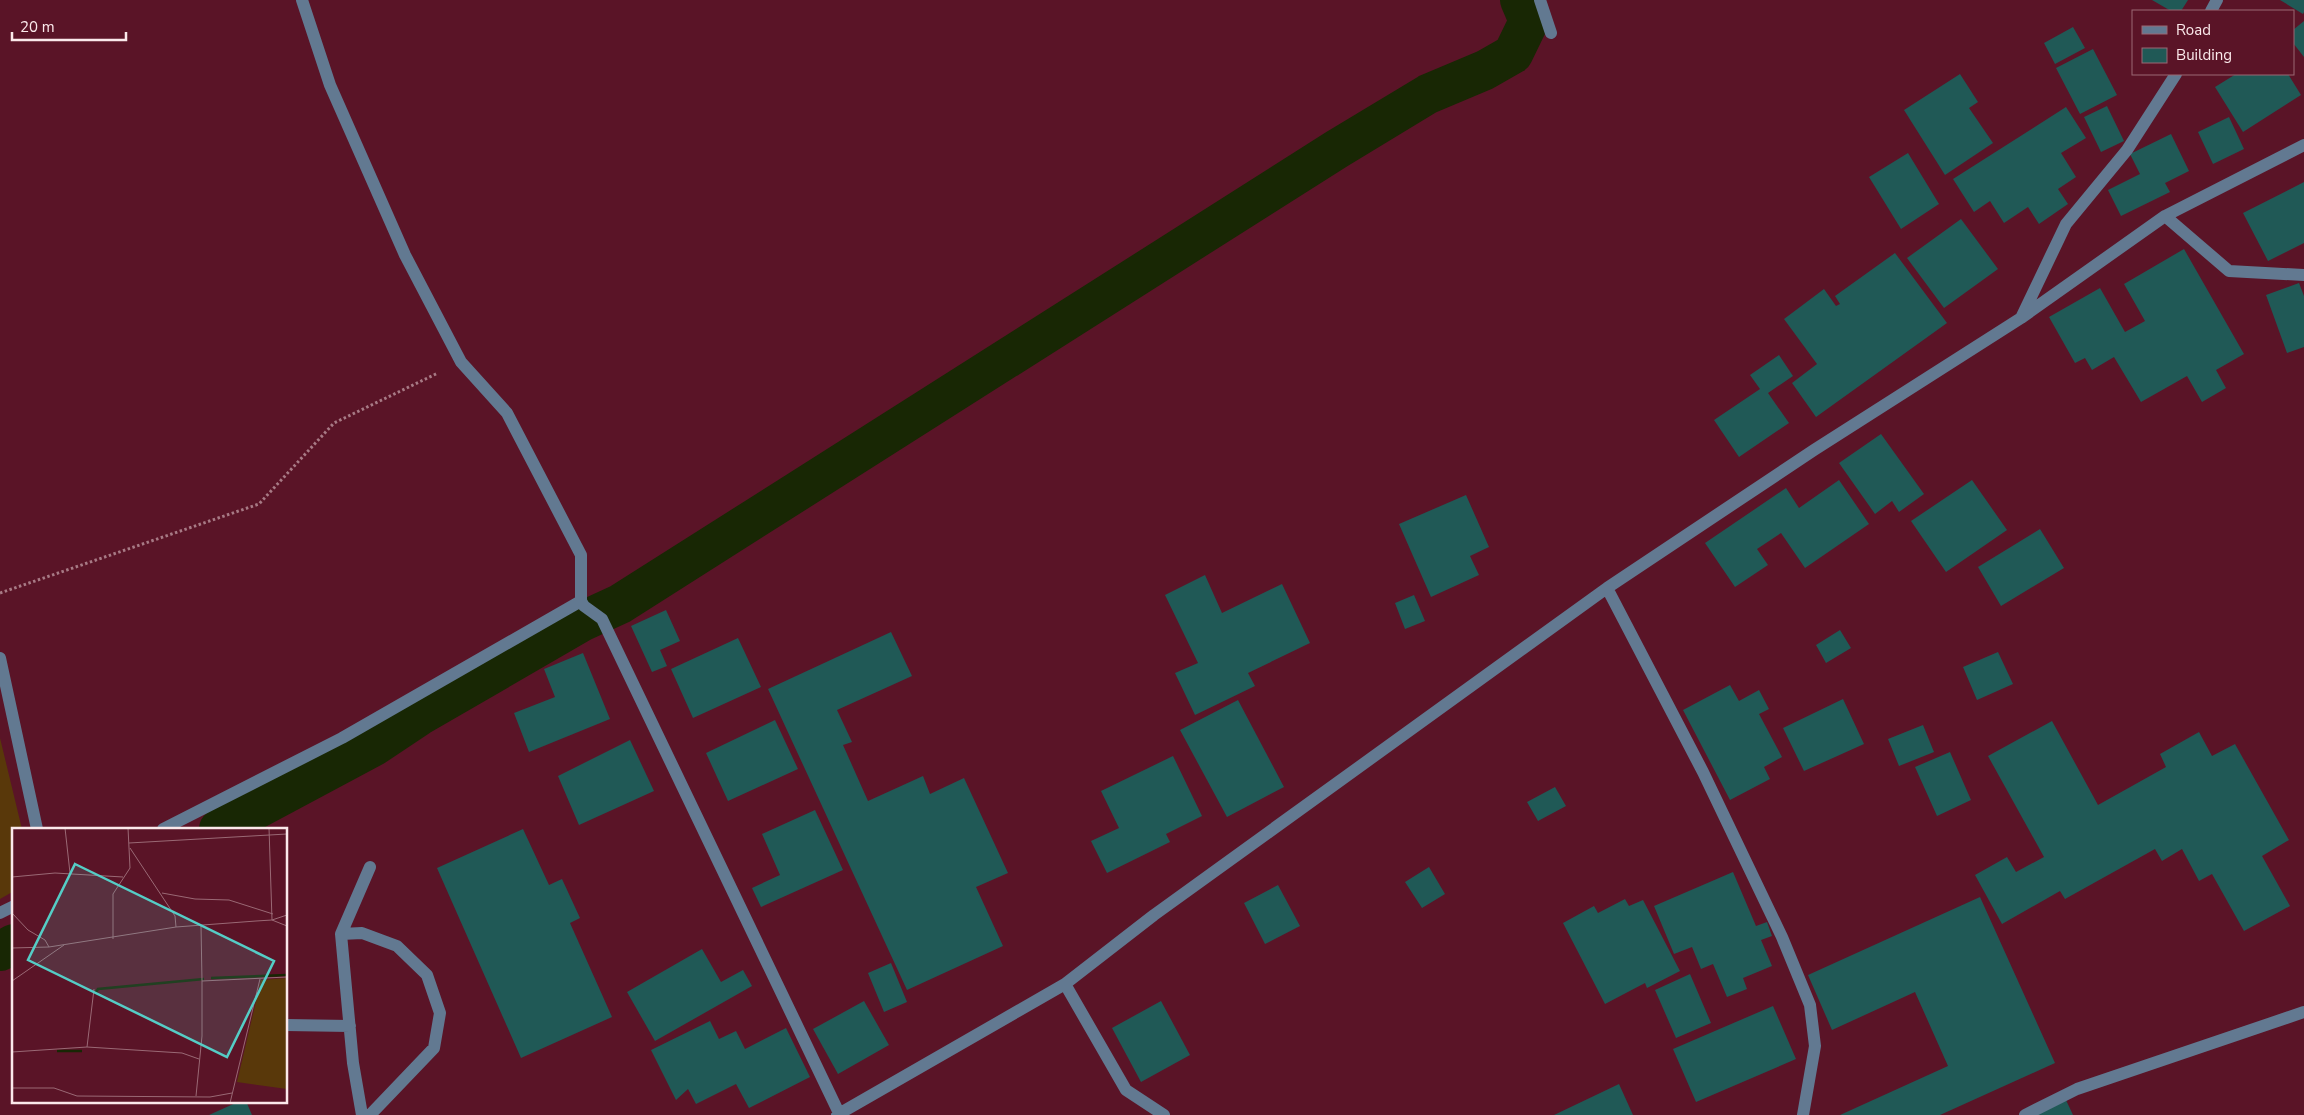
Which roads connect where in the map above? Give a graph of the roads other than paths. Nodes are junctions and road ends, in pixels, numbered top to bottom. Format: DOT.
graph roads {
  1 [pos="302,0"];
  2 [pos="1540,0"];
  3 [pos="1551,33"];
  4 [pos="2175,75"];
  5 [pos="2304,145"];
  6 [pos="2165,216"];
  7 [pos="2304,275"];
  8 [pos="2021,318"];
  9 [pos="1607,588"];
  10 [pos="582,603"];
  11 [pos="0,658"];
  12 [pos="37,828"];
  13 [pos="165,828"];
  14 [pos="370,867"];
  15 [pos="12,907"];
  16 [pos="0,913"];
  17 [pos="341,934"];
  18 [pos="1065,984"];
  19 [pos="2304,1012"];
  20 [pos="288,1025"];
  21 [pos="350,1026"];
  22 [pos="838,1114"];
  23 [pos="362,1115"];
  24 [pos="370,1115"];
  25 [pos="1164,1115"];
  26 [pos="1803,1115"];
  27 [pos="2025,1115"];
  1 -- 10 [label="street"];
  2 -- 3 [label="street"];
  4 -- 8 [label="street"];
  5 -- 6 [label="street"];
  6 -- 7 [label="street"];
  6 -- 8 [label="street"];
  8 -- 9 [label="street"];
  9 -- 18 [label="street"];
  9 -- 26 [label="street"];
  10 -- 13 [label="street"];
  10 -- 22 [label="street"];
  11 -- 12 [label="street"];
  14 -- 17 [label="street"];
  15 -- 16 [label="street"];
  17 -- 21 [label="street"];
  17 -- 24 [label="street"];
  18 -- 22 [label="street"];
  18 -- 25 [label="street"];
  19 -- 27 [label="street"];
  20 -- 21 [label="street"];
  21 -- 23 [label="street"];
}
